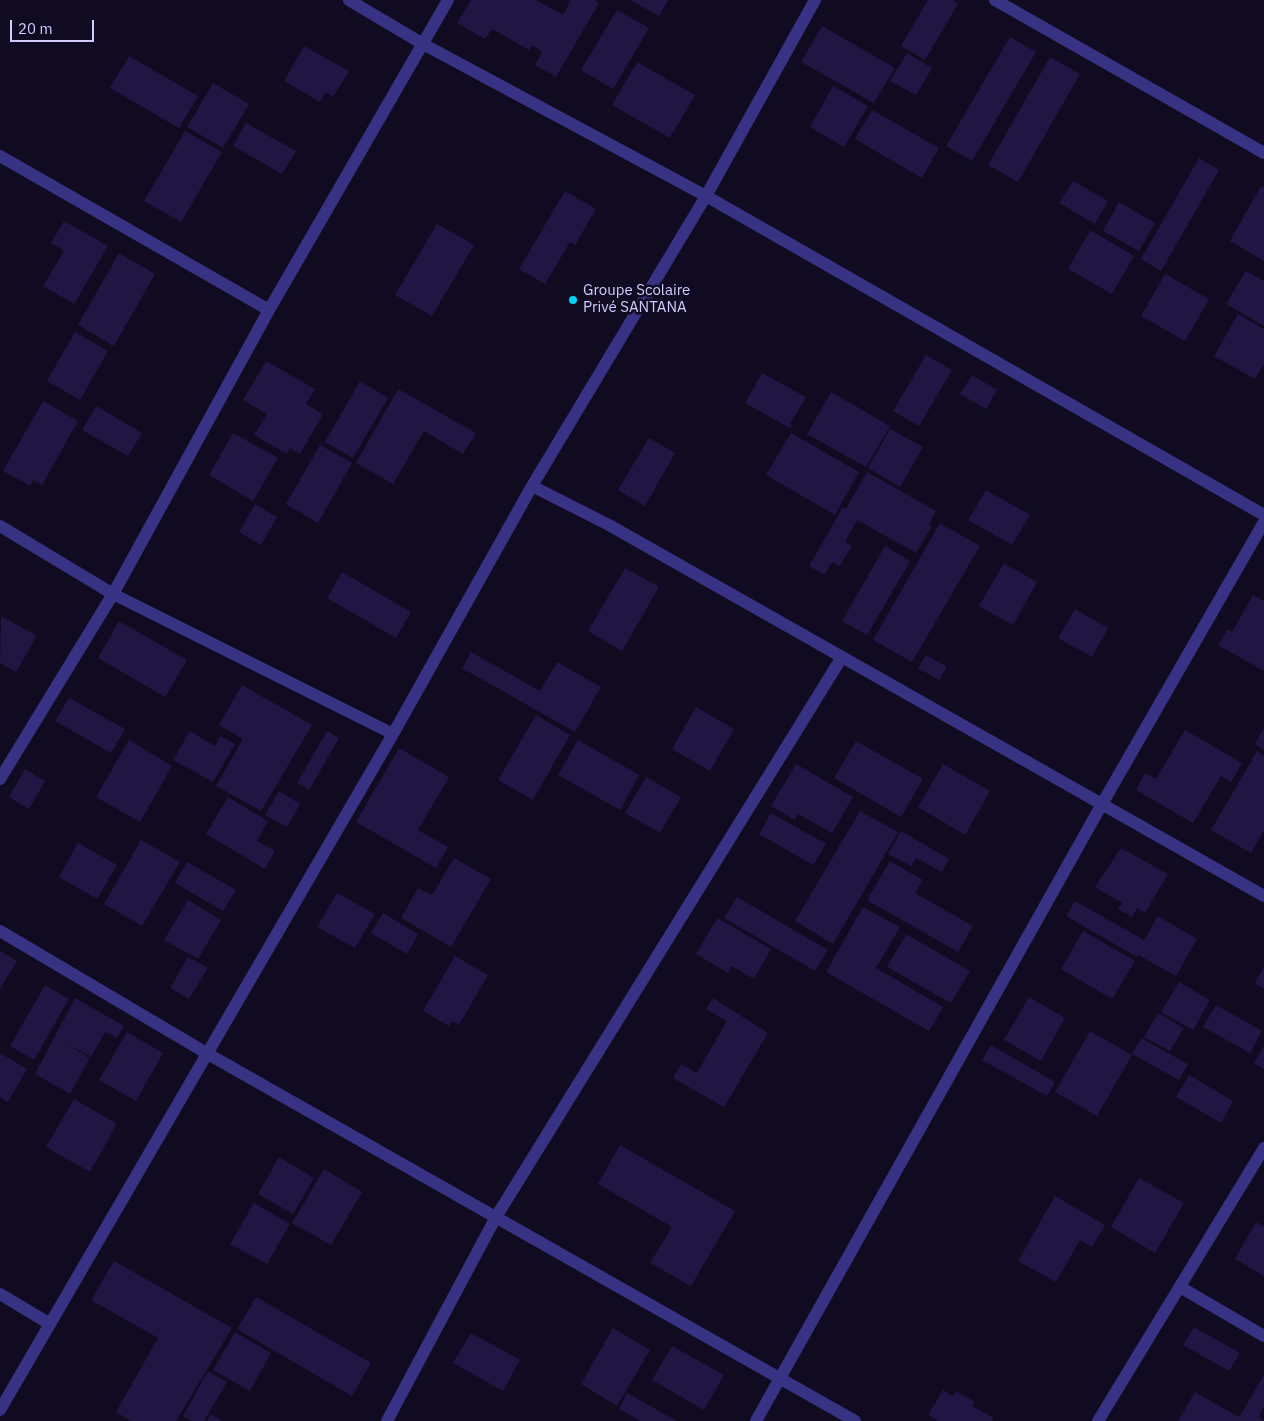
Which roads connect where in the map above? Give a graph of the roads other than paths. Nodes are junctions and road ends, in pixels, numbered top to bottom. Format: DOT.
graph roads {
  1 [pos="349,0"];
  2 [pos="448,0"];
  3 [pos="815,0"];
  4 [pos="995,0"];
  5 [pos="423,44"];
  6 [pos="1264,153"];
  7 [pos="0,156"];
  8 [pos="706,196"];
  9 [pos="270,310"];
  10 [pos="532,486"];
  11 [pos="1264,515"];
  12 [pos="1264,522"];
  13 [pos="0,526"];
  14 [pos="113,594"];
  15 [pos="842,657"];
  16 [pos="393,734"];
  17 [pos="0,778"];
  18 [pos="1102,804"];
  19 [pos="1264,896"];
  20 [pos="0,931"];
  21 [pos="208,1054"];
  22 [pos="1264,1148"];
  23 [pos="496,1217"];
  24 [pos="1180,1287"];
  25 [pos="0,1294"];
  26 [pos="50,1324"];
  27 [pos="1264,1336"];
  28 [pos="782,1379"];
  29 [pos="0,1410"];
  30 [pos="388,1421"];
  31 [pos="756,1421"];
  32 [pos="855,1421"];
  33 [pos="1098,1421"];
  1 -- 5 [label="street"];
  2 -- 5 [label="street"];
  3 -- 8 [label="street"];
  4 -- 6 [label="street"];
  5 -- 8 [label="street"];
  5 -- 9 [label="street"];
  7 -- 9 [label="street"];
  8 -- 10 [label="street"];
  8 -- 11 [label="street"];
  9 -- 14 [label="street"];
  10 -- 15 [label="street"];
  10 -- 16 [label="street"];
  12 -- 18 [label="street"];
  13 -- 14 [label="street"];
  14 -- 16 [label="street"];
  14 -- 17 [label="street"];
  15 -- 18 [label="street"];
  15 -- 23 [label="street"];
  16 -- 21 [label="street"];
  18 -- 19 [label="street"];
  18 -- 28 [label="street"];
  20 -- 21 [label="street"];
  21 -- 23 [label="street"];
  21 -- 26 [label="street"];
  22 -- 24 [label="street"];
  23 -- 28 [label="street"];
  23 -- 30 [label="street"];
  24 -- 27 [label="street"];
  24 -- 33 [label="street"];
  25 -- 26 [label="street"];
  26 -- 29 [label="street"];
  28 -- 31 [label="street"];
  28 -- 32 [label="street"];
}
